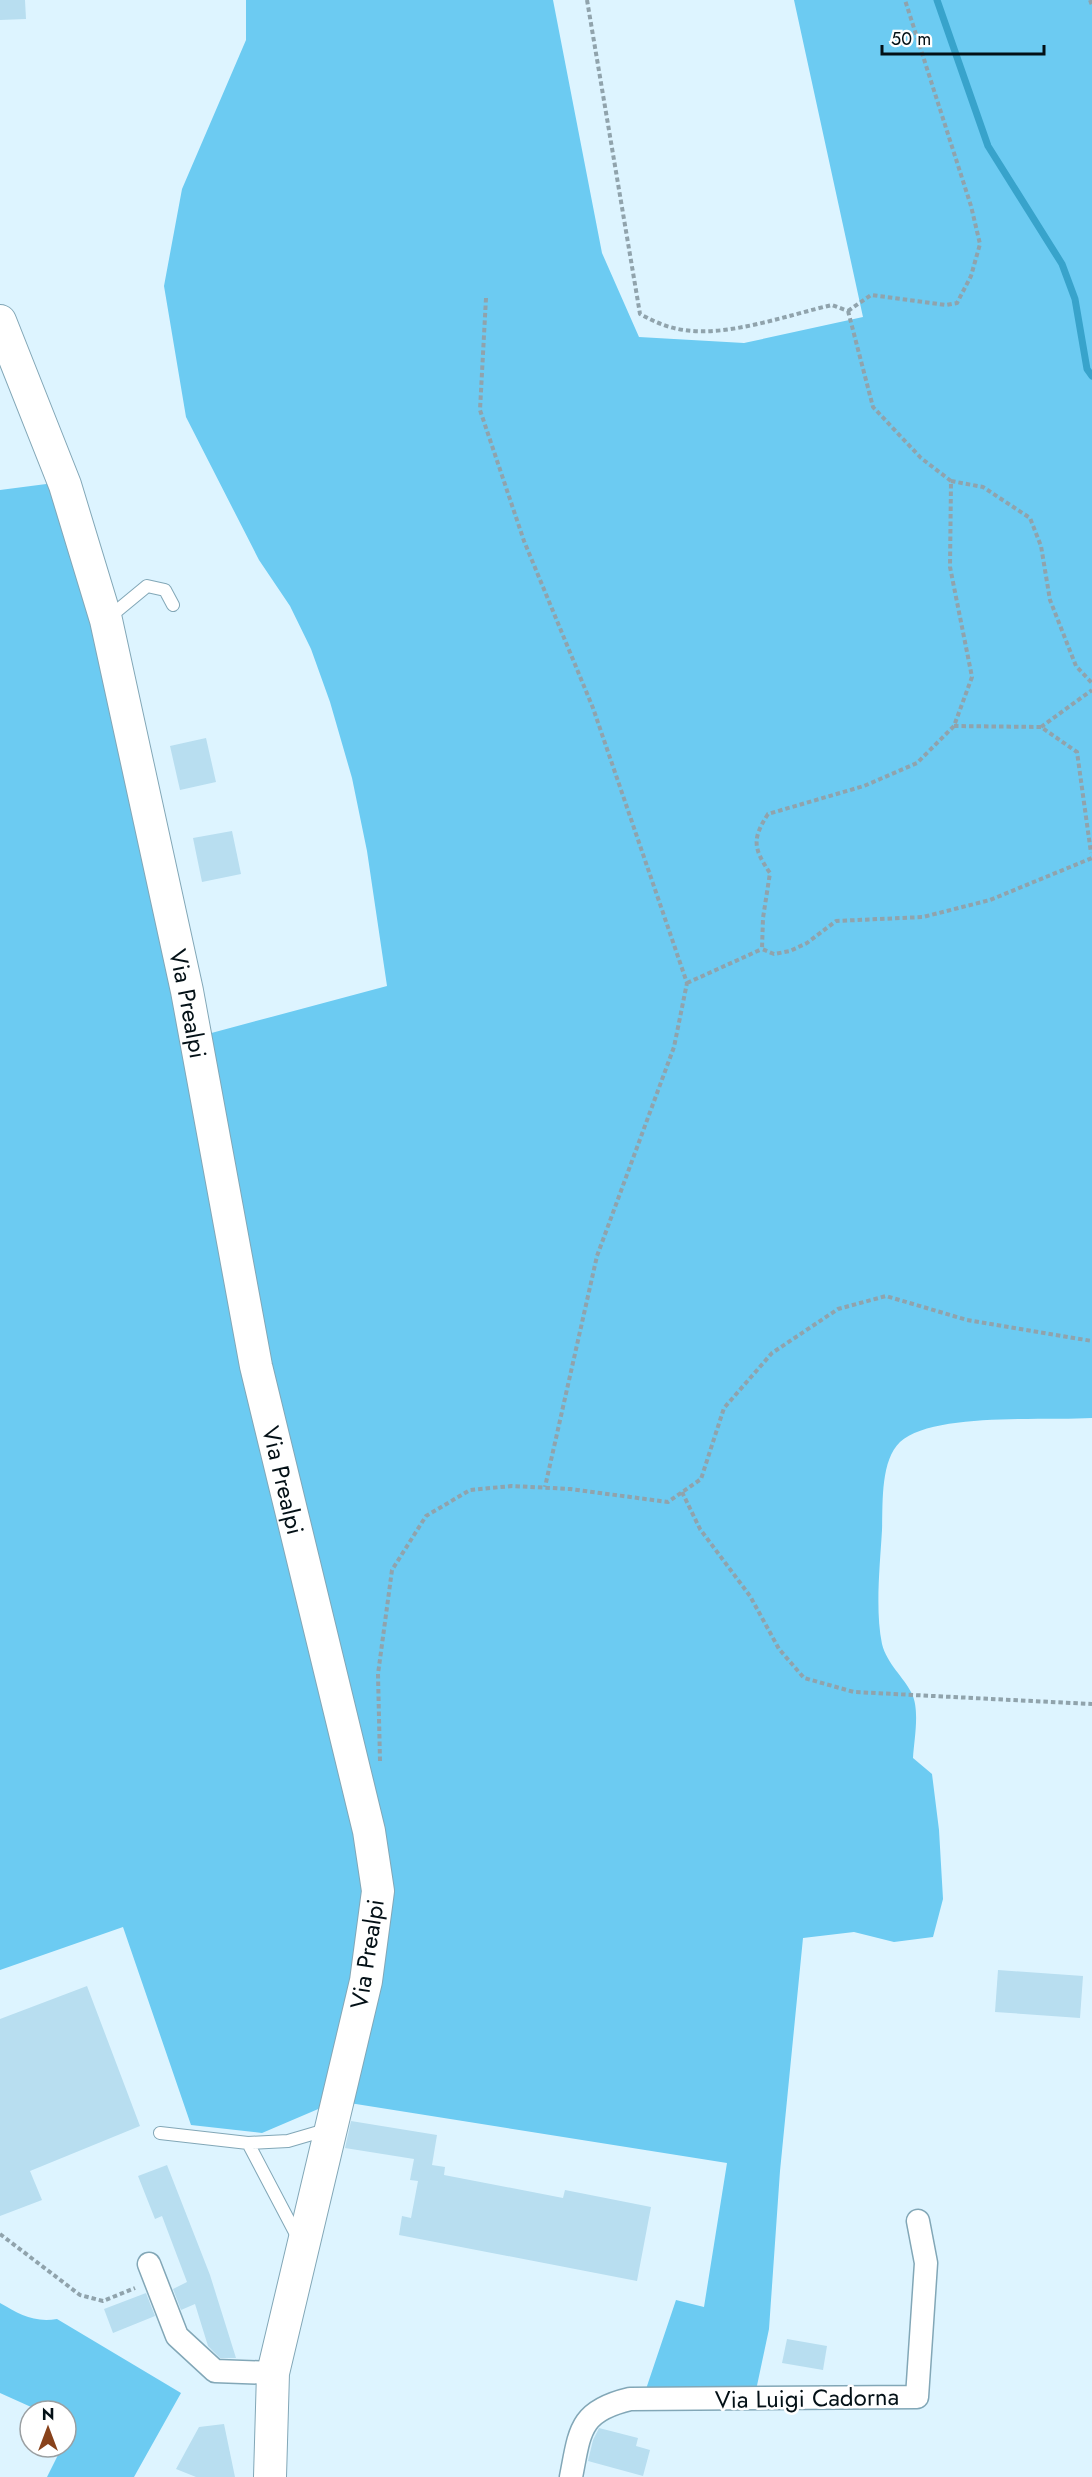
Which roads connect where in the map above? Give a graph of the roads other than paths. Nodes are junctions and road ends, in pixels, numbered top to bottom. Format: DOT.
graph roads {
  1 [pos="0,321"];
  2 [pos="173,605"];
  3 [pos="106,620"];
  4 [pos="330,2128"];
  5 [pos="160,2133"];
  6 [pos="248,2143"];
  7 [pos="918,2221"];
  8 [pos="301,2246"];
  9 [pos="153,2272"];
  10 [pos="273,2373"];
  11 [pos="270,2477"];
  12 [pos="571,2477"];
  1 -- 3 [label="street, Via Prealpi"];
  2 -- 3 [label="lane"];
  3 -- 4 [label="street, Via Prealpi"];
  4 -- 6 [label="lane"];
  4 -- 8 [label="street, Via Prealpi"];
  5 -- 6 [label="lane"];
  6 -- 8 [label="lane"];
  7 -- 12 [label="street, Via Luigi Cadorna"];
  8 -- 10 [label="street, Via Prealpi"];
  9 -- 10 [label="street"];
  10 -- 11 [label="street, Via Prealpi"];
}
